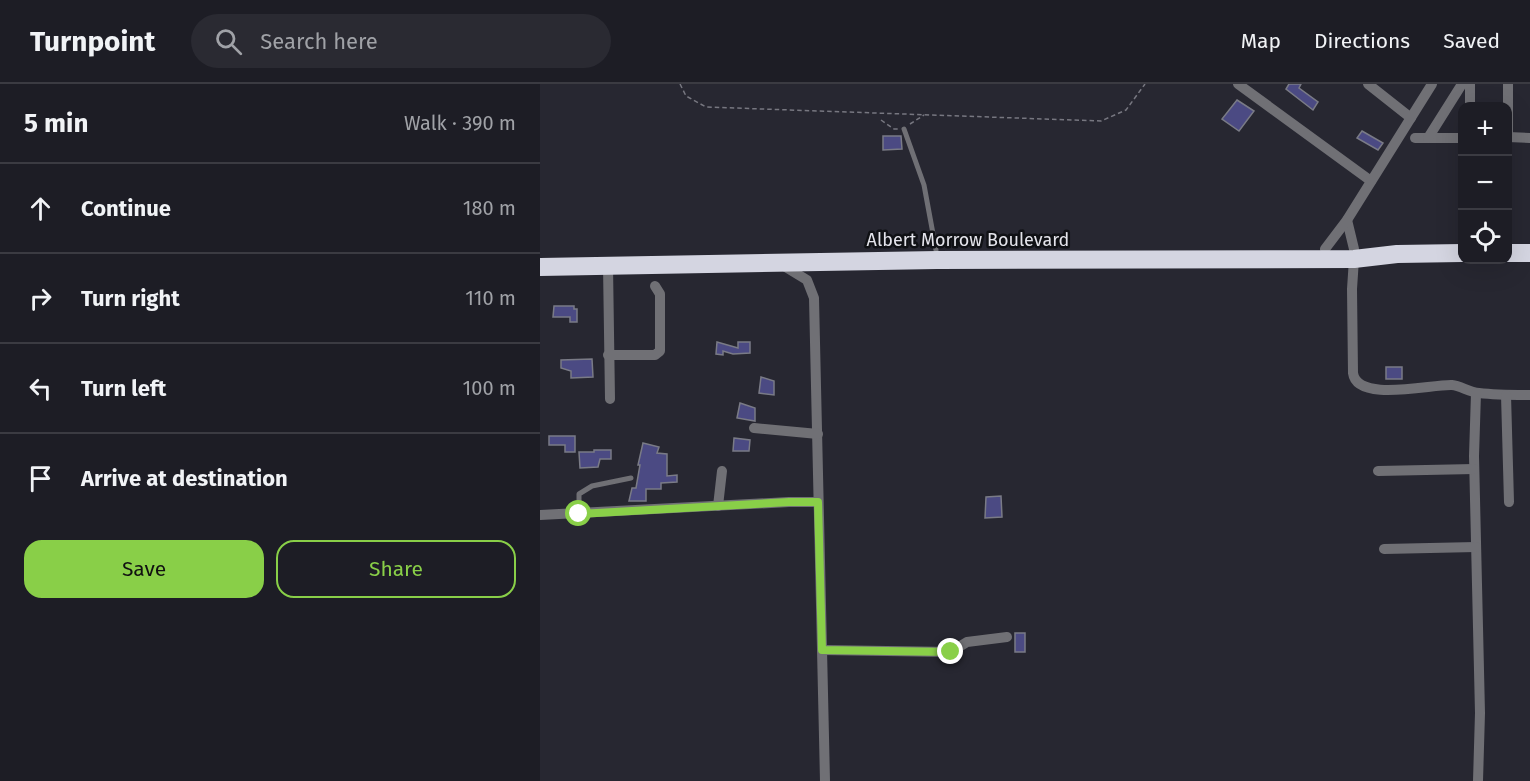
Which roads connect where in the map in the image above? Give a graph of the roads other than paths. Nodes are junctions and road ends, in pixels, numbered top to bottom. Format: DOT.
graph roads {
  1 [pos="1238,84"];
  2 [pos="1368,84"];
  3 [pos="1432,84"];
  4 [pos="1462,84"];
  5 [pos="1470,84"];
  6 [pos="1508,84"];
  7 [pos="1470,102"];
  8 [pos="1508,102"];
  9 [pos="1411,118"];
  10 [pos="904,129"];
  11 [pos="1512,137"];
  12 [pos="1415,138"];
  13 [pos="1428,138"];
  14 [pos="1458,138"];
  15 [pos="1530,138"];
  16 [pos="1371,181"];
  17 [pos="1347,220"];
  18 [pos="1324,249"];
  19 [pos="936,250"];
  20 [pos="1458,253"];
  21 [pos="1512,253"];
  22 [pos="1530,253"];
  23 [pos="1354,254"];
  24 [pos="540,257"];
  25 [pos="772,262"];
  26 [pos="820,262"];
  27 [pos="608,266"];
  28 [pos="540,267"];
  29 [pos="807,280"];
  30 [pos="655,286"];
  31 [pos="608,355"];
  32 [pos="1476,393"];
  33 [pos="1506,395"];
  34 [pos="1530,395"];
  35 [pos="610,399"];
  36 [pos="754,428"];
  37 [pos="818,434"];
  38 [pos="1474,469"];
  39 [pos="722,471"];
  40 [pos="1378,471"];
  41 [pos="631,478"];
  42 [pos="818,502"];
  43 [pos="1509,502"];
  44 [pos="718,506"];
  45 [pos="579,514"];
  46 [pos="540,515"];
  47 [pos="1476,547"];
  48 [pos="1384,549"];
  49 [pos="1007,637"];
  50 [pos="822,650"];
  51 [pos="825,781"];
  52 [pos="1478,781"];
  1 -- 16 [label="street"];
  2 -- 9 [label="street"];
  3 -- 9 [label="street"];
  4 -- 13 [label="street"];
  5 -- 7 [label="street"];
  6 -- 8 [label="street"];
  9 -- 16 [label="street"];
  10 -- 19 [label="lane"];
  11 -- 15 [label="street"];
  12 -- 13 [label="street"];
  13 -- 14 [label="street"];
  16 -- 17 [label="street"];
  17 -- 18 [label="street"];
  17 -- 23 [label="street"];
  18 -- 19 [label="highway, Albert Morrow Boulevard"];
  18 -- 23 [label="highway, Albert Morrow Boulevard"];
  19 -- 24 [label="highway, Albert Morrow Boulevard"];
  20 -- 23 [label="highway, Albert Morrow Boulevard"];
  21 -- 22 [label="highway"];
  23 -- 26 [label="highway, Albert Morrow Boulevard"];
  23 -- 32 [label="street"];
  25 -- 26 [label="highway, Albert Morrow Boulevard"];
  25 -- 27 [label="highway, Albert Morrow Boulevard"];
  25 -- 29 [label="street"];
  26 -- 29 [label="street"];
  27 -- 28 [label="highway, Albert Morrow Boulevard"];
  27 -- 31 [label="street"];
  29 -- 37 [label="street"];
  30 -- 31 [label="street"];
  31 -- 35 [label="street"];
  32 -- 33 [label="street"];
  32 -- 38 [label="street"];
  33 -- 34 [label="street"];
  33 -- 43 [label="street"];
  36 -- 37 [label="street"];
  37 -- 42 [label="street"];
  38 -- 40 [label="street"];
  38 -- 47 [label="street"];
  39 -- 44 [label="street"];
  41 -- 45 [label="lane"];
  42 -- 44 [label="street"];
  42 -- 50 [label="street"];
  44 -- 45 [label="street"];
  45 -- 46 [label="street"];
  47 -- 48 [label="street"];
  47 -- 52 [label="street"];
  49 -- 50 [label="street"];
  50 -- 51 [label="street"];
}
